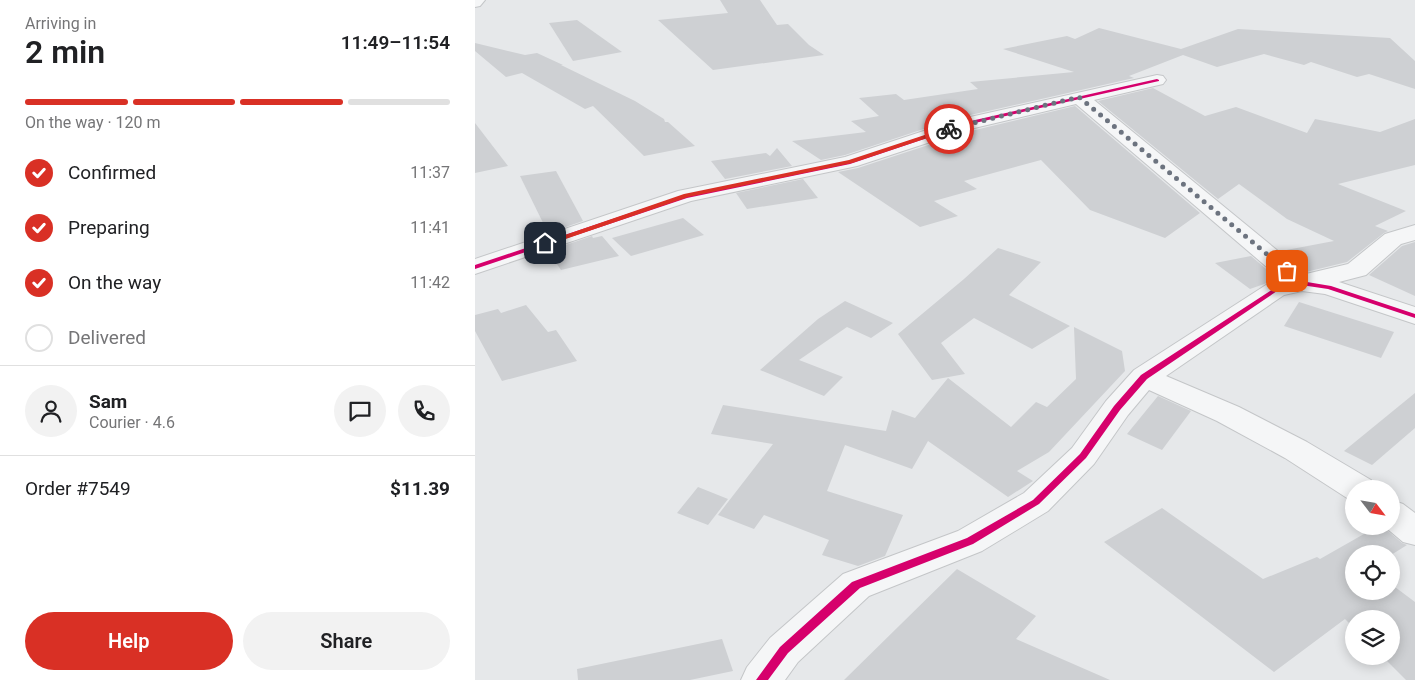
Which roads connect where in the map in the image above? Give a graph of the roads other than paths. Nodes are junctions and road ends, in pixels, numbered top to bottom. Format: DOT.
graph roads {
  1 [pos="479,0"];
  2 [pos="475,3"];
  3 [pos="1157,80"];
  4 [pos="1079,97"];
  5 [pos="1415,232"];
  6 [pos="475,267"];
  7 [pos="1301,283"];
  8 [pos="1415,316"];
  9 [pos="1144,377"];
  10 [pos="1345,480"];
  11 [pos="1400,520"];
  12 [pos="1415,532"];
  13 [pos="761,680"];
  1 -- 2 [label="street"];
  3 -- 4 [label="street"];
  4 -- 6 [label="street"];
  4 -- 7 [label="street"];
  5 -- 7 [label="street"];
  7 -- 8 [label="street"];
  7 -- 9 [label="street"];
  9 -- 10 [label="street"];
  9 -- 13 [label="street"];
  11 -- 12 [label="street"];
}
